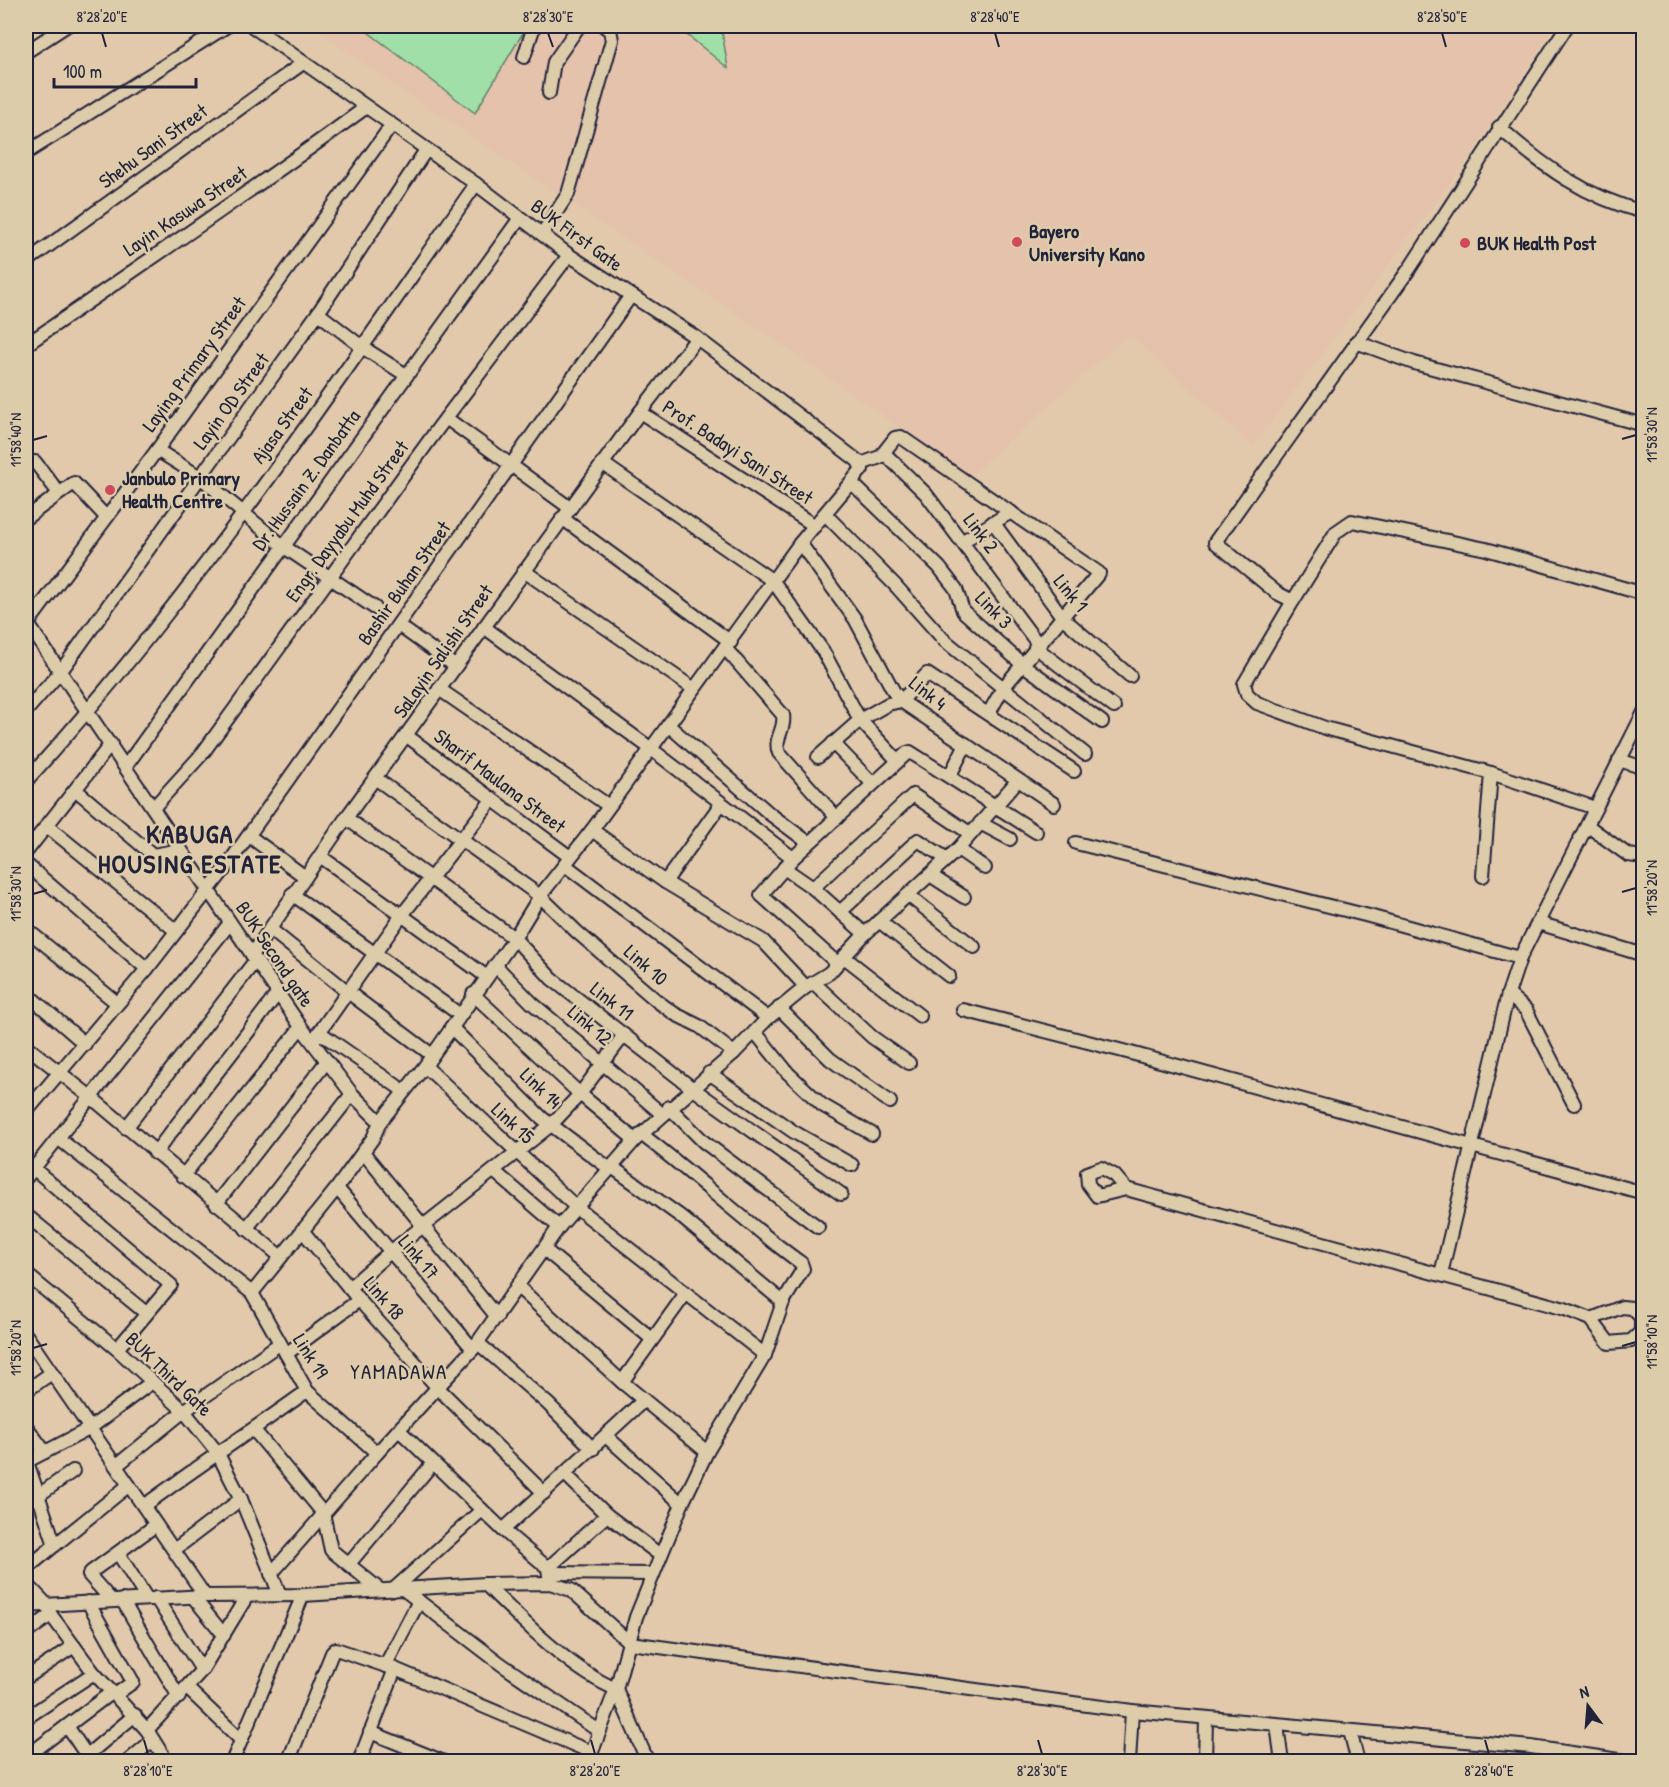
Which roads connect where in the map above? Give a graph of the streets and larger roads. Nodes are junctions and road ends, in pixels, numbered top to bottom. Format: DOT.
graph roads {
  1 [pos="66,26"];
  2 [pos="227,26"];
  3 [pos="252,26"];
  4 [pos="534,26"];
  5 [pos="579,26"];
  6 [pos="604,26"];
  7 [pos="1567,26"];
  8 [pos="26,52"];
  9 [pos="524,57"];
  10 [pos="303,63"];
  11 [pos="549,93"];
  12 [pos="365,108"];
  13 [pos="391,126"];
  14 [pos="1499,127"];
  15 [pos="426,150"];
  16 [pos="26,153"];
  17 [pos="476,184"];
  18 [pos="1644,212"];
  19 [pos="520,218"];
  20 [pos="542,234"];
  21 [pos="569,255"];
  22 [pos="26,262"];
  23 [pos="630,297"];
  24 [pos="318,314"];
  25 [pos="697,338"];
  26 [pos="1356,342"];
  27 [pos="26,345"];
  28 [pos="362,347"];
  29 [pos="406,375"];
  30 [pos="640,412"];
  31 [pos="446,418"];
  32 [pos="1644,425"];
  33 [pos="157,450"];
  34 [pos="884,453"];
  35 [pos="26,462"];
  36 [pos="602,464"];
  37 [pos="861,464"];
  38 [pos="513,465"];
  39 [pos="200,477"];
  40 [pos="852,483"];
  41 [pos="59,493"];
  42 [pos="243,511"];
  43 [pos="1011,512"];
  44 [pos="566,513"];
  45 [pos="825,514"];
  46 [pos="106,517"];
  47 [pos="26,518"];
  48 [pos="993,522"];
  49 [pos="814,526"];
  50 [pos="963,541"];
  51 [pos="800,543"];
  52 [pos="283,546"];
  53 [pos="524,571"];
  54 [pos="331,577"];
  55 [pos="773,581"];
  56 [pos="1644,594"];
  57 [pos="1293,601"];
  58 [pos="375,608"];
  59 [pos="1063,618"];
  60 [pos="26,624"];
  61 [pos="398,625"];
  62 [pos="484,627"];
  63 [pos="728,645"];
  64 [pos="1036,646"];
  65 [pos="1022,664"];
  66 [pos="455,666"];
  67 [pos="61,671"];
  68 [pos="1130,676"];
  69 [pos="439,688"];
  70 [pos="1003,688"];
  71 [pos="694,690"];
  72 [pos="902,701"];
  73 [pos="1114,706"];
  74 [pos="26,711"];
  75 [pos="89,711"];
  76 [pos="1644,712"];
  77 [pos="989,713"];
  78 [pos="860,720"];
  79 [pos="1102,722"];
  80 [pos="668,725"];
  81 [pos="406,736"];
  82 [pos="833,743"];
  83 [pos="111,744"];
  84 [pos="966,744"];
  85 [pos="650,748"];
  86 [pos="1085,754"];
  87 [pos="818,757"];
  88 [pos="897,760"];
  89 [pos="1619,760"];
  90 [pos="126,766"];
  91 [pos="1644,768"];
  92 [pos="1074,771"];
  93 [pos="1491,772"];
  94 [pos="950,775"];
  95 [pos="375,778"];
  96 [pos="1018,780"];
  97 [pos="26,781"];
  98 [pos="873,784"];
  99 [pos="76,790"];
  100 [pos="492,800"];
  101 [pos="721,804"];
  102 [pos="1054,804"];
  103 [pos="609,806"];
  104 [pos="154,807"];
  105 [pos="997,807"];
  106 [pos="1595,808"];
  107 [pos="345,818"];
  108 [pos="837,818"];
  109 [pos="980,823"];
  110 [pos="47,826"];
  111 [pos="1588,826"];
  112 [pos="592,830"];
  113 [pos="1036,832"];
  114 [pos="970,834"];
  115 [pos="249,836"];
  116 [pos="1010,839"];
  117 [pos="460,840"];
  118 [pos="809,843"];
  119 [pos="1076,843"];
  120 [pos="180,849"];
  121 [pos="958,849"];
  122 [pos="26,852"];
  123 [pos="320,856"];
  124 [pos="1644,857"];
  125 [pos="793,858"];
  126 [pos="947,859"];
  127 [pos="567,861"];
  128 [pos="26,864"];
  129 [pos="784,868"];
  130 [pos="985,868"];
  131 [pos="930,875"];
  132 [pos="304,876"];
  133 [pos="1483,876"];
  134 [pos="431,878"];
  135 [pos="665,882"];
  136 [pos="813,888"];
  137 [pos="208,890"];
  138 [pos="292,894"];
  139 [pos="908,895"];
  140 [pos="540,896"];
  141 [pos="964,897"];
  142 [pos="840,912"];
  143 [pos="402,915"];
  144 [pos="879,921"];
  145 [pos="230,923"];
  146 [pos="1538,923"];
  147 [pos="26,929"];
  148 [pos="270,929"];
  149 [pos="175,930"];
  150 [pos="865,934"];
  151 [pos="514,938"];
  152 [pos="974,947"];
  153 [pos="1644,955"];
  154 [pos="375,956"];
  155 [pos="254,958"];
  156 [pos="1520,958"];
  157 [pos="840,960"];
  158 [pos="495,965"];
  159 [pos="147,969"];
  160 [pos="949,976"];
  161 [pos="487,977"];
  162 [pos="810,985"];
  163 [pos="348,992"];
  164 [pos="26,993"];
  165 [pos="279,993"];
  166 [pos="473,994"];
  167 [pos="1508,994"];
  168 [pos="117,1004"];
  169 [pos="779,1008"];
  170 [pos="963,1010"];
  171 [pos="459,1014"];
  172 [pos="920,1016"];
  173 [pos="768,1018"];
  174 [pos="301,1026"];
  175 [pos="451,1027"];
  176 [pos="755,1032"];
  177 [pos="624,1035"];
  178 [pos="316,1037"];
  179 [pos="86,1044"];
  180 [pos="26,1046"];
  181 [pos="734,1053"];
  182 [pos="432,1055"];
  183 [pos="327,1061"];
  184 [pos="604,1062"];
  185 [pos="909,1063"];
  186 [pos="424,1066"];
  187 [pos="59,1072"];
  188 [pos="709,1073"];
  189 [pos="692,1088"];
  190 [pos="404,1091"];
  191 [pos="352,1094"];
  192 [pos="580,1094"];
  193 [pos="92,1098"];
  194 [pos="890,1102"];
  195 [pos="1574,1104"];
  196 [pos="666,1111"];
  197 [pos="26,1112"];
  198 [pos="380,1122"];
  199 [pos="551,1125"];
  200 [pos="126,1128"];
  201 [pos="872,1134"];
  202 [pos="638,1137"];
  203 [pos="58,1138"];
  204 [pos="1472,1147"];
  205 [pos="363,1152"];
  206 [pos="154,1153"];
  207 [pos="517,1154"];
  208 [pos="852,1165"];
  209 [pos="611,1168"];
  210 [pos="495,1172"];
  211 [pos="29,1173"];
  212 [pos="183,1176"];
  213 [pos="337,1188"];
  214 [pos="1126,1189"];
  215 [pos="1644,1193"];
  216 [pos="841,1194"];
  217 [pos="216,1204"];
  218 [pos="576,1207"];
  219 [pos="26,1215"];
  220 [pos="424,1226"];
  221 [pos="559,1227"];
  222 [pos="818,1227"];
  223 [pos="246,1229"];
  224 [pos="302,1230"];
  225 [pos="544,1248"];
  226 [pos="389,1253"];
  227 [pos="281,1257"];
  228 [pos="1440,1274"];
  229 [pos="28,1279"];
  230 [pos="518,1286"];
  231 [pos="349,1288"];
  232 [pos="252,1293"];
  233 [pos="686,1293"];
  234 [pos="359,1300"];
  235 [pos="783,1302"];
  236 [pos="146,1313"];
  237 [pos="497,1317"];
  238 [pos="1591,1319"];
  239 [pos="26,1335"];
  240 [pos="652,1339"];
  241 [pos="475,1346"];
  242 [pos="117,1349"];
  243 [pos="282,1349"];
  244 [pos="765,1355"];
  245 [pos="50,1374"];
  246 [pos="152,1382"];
  247 [pos="622,1382"];
  248 [pos="438,1388"];
  249 [pos="308,1391"];
  250 [pos="26,1392"];
  251 [pos="644,1400"];
  252 [pos="184,1411"];
  253 [pos="26,1426"];
  254 [pos="88,1429"];
  255 [pos="254,1430"];
  256 [pos="399,1430"];
  257 [pos="607,1437"];
  258 [pos="593,1449"];
  259 [pos="45,1452"];
  260 [pos="217,1452"];
  261 [pos="707,1452"];
  262 [pos="377,1453"];
  263 [pos="26,1462"];
  264 [pos="433,1463"];
  265 [pos="116,1466"];
  266 [pos="74,1471"];
  267 [pos="565,1474"];
  268 [pos="129,1485"];
  269 [pos="544,1493"];
  270 [pos="39,1494"];
  271 [pos="241,1499"];
  272 [pos="26,1504"];
  273 [pos="682,1504"];
  274 [pos="144,1506"];
  275 [pos="482,1510"];
  276 [pos="324,1513"];
  277 [pos="607,1515"];
  278 [pos="156,1525"];
  279 [pos="503,1530"];
  280 [pos="55,1545"];
  281 [pos="174,1550"];
  282 [pos="118,1553"];
  283 [pos="660,1556"];
  284 [pos="349,1564"];
  285 [pos="26,1569"];
  286 [pos="272,1574"];
  287 [pos="549,1574"];
  288 [pos="652,1574"];
  289 [pos="26,1583"];
  290 [pos="485,1584"];
  291 [pos="398,1589"];
  292 [pos="380,1590"];
  293 [pos="303,1594"];
  294 [pos="280,1595"];
  295 [pos="199,1596"];
  296 [pos="247,1596"];
  297 [pos="152,1598"];
  298 [pos="117,1600"];
  299 [pos="419,1601"];
  300 [pos="88,1602"];
  301 [pos="26,1606"];
  302 [pos="49,1610"];
  303 [pos="26,1633"];
  304 [pos="224,1635"];
  305 [pos="630,1642"];
  306 [pos="74,1646"];
  307 [pos="390,1667"];
  308 [pos="202,1670"];
  309 [pos="94,1673"];
  310 [pos="26,1678"];
  311 [pos="616,1689"];
  312 [pos="114,1693"];
  313 [pos="183,1693"];
  314 [pos="1131,1711"];
  315 [pos="135,1715"];
  316 [pos="26,1718"];
  317 [pos="1206,1719"];
  318 [pos="1277,1725"];
  319 [pos="67,1726"];
  320 [pos="599,1731"];
  321 [pos="1350,1731"];
  322 [pos="370,1732"];
  323 [pos="150,1735"];
  324 [pos="240,1739"];
  325 [pos="26,1756"];
  326 [pos="590,1757"];
  327 [pos="1579,1757"];
  328 [pos="86,1760"];
  329 [pos="127,1761"];
  330 [pos="167,1761"];
  331 [pos="231,1761"];
  332 [pos="288,1761"];
  333 [pos="359,1761"];
  334 [pos="444,1761"];
  335 [pos="648,1761"];
  336 [pos="1129,1761"];
  337 [pos="1205,1761"];
  338 [pos="1282,1761"];
  339 [pos="1358,1761"];
  340 [pos="1633,1761"];
  1 -- 8 [label="street"];
  2 -- 16 [label="street"];
  3 -- 10 [label="street, BUK First Gate"];
  4 -- 9 [label="street"];
  5 -- 11 [label="street"];
  6 -- 20 [label="street"];
  7 -- 14 [label="street"];
  10 -- 12 [label="street, BUK First Gate"];
  10 -- 22 [label="street, Shehu Sani Street"];
  12 -- 13 [label="street, BUK First Gate"];
  12 -- 27 [label="street, Layin Kasuwa Street"];
  13 -- 15 [label="street, BUK First Gate"];
  13 -- 33 [label="street, Laying Primary Street"];
  14 -- 18 [label="street"];
  14 -- 26 [label="street"];
  15 -- 17 [label="street, BUK First Gate"];
  15 -- 24 [label="street, Layin OD Street"];
  17 -- 19 [label="street, BUK First Gate"];
  17 -- 28 [label="street, Ajasa Street"];
  19 -- 20 [label="street, BUK First Gate"];
  19 -- 29 [label="street, Dr. Hussain Z. Danbatta"];
  20 -- 21 [label="street, BUK First Gate"];
  21 -- 23 [label="street, BUK First Gate"];
  21 -- 31 [label="street, Engr. Dayyabu Muhd Street"];
  23 -- 25 [label="street, BUK First Gate"];
  23 -- 38 [label="street, Bashir Buhan Street"];
  24 -- 28 [label="street"];
  24 -- 39 [label="street, Layin OD Street"];
  25 -- 30 [label="street, SaLayin Salishi Street"];
  25 -- 37 [label="street, BUK First Gate"];
  26 -- 32 [label="street"];
  26 -- 57 [label="street"];
  28 -- 29 [label="street"];
  28 -- 42 [label="street, Ajasa Street"];
  29 -- 52 [label="street, Dr. Hussain Z. Danbatta"];
  30 -- 36 [label="street, SaLayin Salishi Street"];
  30 -- 49 [label="street, Prof. Badayi Sani Street"];
  31 -- 38 [label="street"];
  31 -- 54 [label="street, Engr. Dayyabu Muhd Street"];
  33 -- 39 [label="street"];
  33 -- 46 [label="street, Laying Primary Street"];
  34 -- 37 [label="street"];
  34 -- 43 [label="street"];
  34 -- 50 [label="street, Link 2"];
  35 -- 41 [label="street"];
  36 -- 44 [label="street, SaLayin Salishi Street"];
  36 -- 55 [label="street"];
  37 -- 40 [label="street"];
  38 -- 44 [label="street"];
  38 -- 61 [label="street, Bashir Buhan Street"];
  39 -- 42 [label="street"];
  39 -- 67 [label="street, Layin OD Street"];
  40 -- 45 [label="street"];
  40 -- 65 [label="street, Link 3"];
  41 -- 46 [label="street"];
  41 -- 47 [label="street"];
  42 -- 52 [label="street"];
  42 -- 75 [label="street, Ajasa Street"];
  43 -- 48 [label="street"];
  43 -- 59 [label="street"];
  44 -- 53 [label="street, SaLayin Salishi Street"];
  44 -- 63 [label="street"];
  45 -- 49 [label="street"];
  45 -- 70 [label="street"];
  46 -- 60 [label="street, Laying Primary Street"];
  48 -- 50 [label="street"];
  48 -- 59 [label="street, Link 1"];
  49 -- 51 [label="street"];
  50 -- 64 [label="street, Link 2"];
  51 -- 55 [label="street"];
  51 -- 72 [label="street, Link 4"];
  52 -- 54 [label="street"];
  52 -- 90 [label="street, Dr. Hussain Z. Danbatta"];
  53 -- 62 [label="street, SaLayin Salishi Street"];
  53 -- 71 [label="street"];
  54 -- 58 [label="street"];
  54 -- 104 [label="street, Engr. Dayyabu Muhd Street"];
  55 -- 63 [label="street"];
  55 -- 78 [label="street"];
  56 -- 57 [label="street"];
  57 -- 93 [label="street"];
  59 -- 64 [label="street"];
  59 -- 68 [label="street, Link 1"];
  60 -- 67 [label="street, BUK Second gate"];
  61 -- 66 [label="street"];
  61 -- 115 [label="street, Bashir Buhan Street"];
  62 -- 66 [label="street, SaLayin Salishi Street"];
  62 -- 85 [label="street"];
  63 -- 71 [label="street"];
  63 -- 108 [label="street"];
  64 -- 65 [label="street"];
  64 -- 73 [label="street, Link 2"];
  65 -- 70 [label="street"];
  65 -- 79 [label="street, Link 3"];
  66 -- 69 [label="street, SaLayin Salishi Street"];
  67 -- 74 [label="street, Layin OD Street"];
  67 -- 75 [label="street, BUK Second gate"];
  69 -- 81 [label="street, SaLayin Salishi Street"];
  69 -- 103 [label="street"];
  70 -- 77 [label="street"];
  70 -- 86 [label="street"];
  71 -- 80 [label="street"];
  72 -- 77 [label="street"];
  72 -- 78 [label="street"];
  72 -- 84 [label="street, Link 4"];
  75 -- 83 [label="street, BUK Second gate"];
  75 -- 97 [label="street, Ajasa Street"];
  76 -- 89 [label="street"];
  77 -- 92 [label="street"];
  78 -- 82 [label="street"];
  78 -- 88 [label="street"];
  80 -- 85 [label="street"];
  80 -- 118 [label="street"];
  81 -- 95 [label="street, SaLayin Salishi Street"];
  81 -- 100 [label="street, Sharif Maulana Street"];
  82 -- 87 [label="street"];
  82 -- 98 [label="street"];
  83 -- 90 [label="street, BUK Second gate"];
  83 -- 99 [label="street"];
  84 -- 94 [label="street"];
  84 -- 96 [label="street, Link 4"];
  85 -- 101 [label="street"];
  85 -- 103 [label="street"];
  85 -- 125 [label="street"];
  88 -- 94 [label="street"];
  88 -- 98 [label="street"];
  89 -- 91 [label="street"];
  89 -- 106 [label="street"];
  90 -- 104 [label="street, BUK Second gate"];
  93 -- 106 [label="street"];
  93 -- 133 [label="street"];
  94 -- 105 [label="street"];
  95 -- 107 [label="street, SaLayin Salishi Street"];
  95 -- 117 [label="street, Link 10"];
  96 -- 102 [label="street, Link 4"];
  96 -- 105 [label="street"];
  98 -- 108 [label="street"];
  99 -- 110 [label="street"];
  99 -- 120 [label="street"];
  100 -- 117 [label="street"];
  100 -- 127 [label="street, Sharif Maulana Street"];
  101 -- 125 [label="street"];
  101 -- 135 [label="street"];
  103 -- 112 [label="street"];
  104 -- 120 [label="street, BUK Second gate"];
  105 -- 109 [label="street"];
  105 -- 113 [label="street"];
  106 -- 111 [label="street"];
  107 -- 123 [label="street, SaLayin Salishi Street"];
  107 -- 134 [label="street, Link 11"];
  108 -- 118 [label="street"];
  109 -- 114 [label="street"];
  109 -- 116 [label="street"];
  110 -- 122 [label="street"];
  110 -- 149 [label="street"];
  111 -- 124 [label="street"];
  111 -- 146 [label="street"];
  112 -- 127 [label="street"];
  112 -- 135 [label="street"];
  114 -- 121 [label="street"];
  114 -- 136 [label="street"];
  115 -- 132 [label="street"];
  115 -- 137 [label="street, Bashir Buhan Street"];
  117 -- 134 [label="street"];
  117 -- 140 [label="street, Link 10"];
  118 -- 125 [label="street"];
  119 -- 156 [label="street"];
  120 -- 137 [label="street, BUK Second gate"];
  121 -- 126 [label="street"];
  121 -- 130 [label="street"];
  123 -- 132 [label="street, SaLayin Salishi Street"];
  123 -- 143 [label="street"];
  125 -- 129 [label="street"];
  126 -- 131 [label="street"];
  126 -- 142 [label="street"];
  127 -- 140 [label="street"];
  127 -- 173 [label="street, Sharif Maulana Street"];
  128 -- 159 [label="street"];
  129 -- 136 [label="street"];
  129 -- 157 [label="street"];
  131 -- 139 [label="street"];
  131 -- 141 [label="street"];
  132 -- 138 [label="street, SaLayin Salishi Street"];
  134 -- 143 [label="street"];
  134 -- 151 [label="street, Link 11"];
  135 -- 162 [label="street"];
  136 -- 142 [label="street"];
  137 -- 145 [label="street, BUK Second gate"];
  137 -- 149 [label="street, Bashir Buhan Street"];
  138 -- 148 [label="street, SaLayin Salishi Street"];
  138 -- 154 [label="street"];
  139 -- 144 [label="street"];
  139 -- 152 [label="street"];
  140 -- 151 [label="street"];
  140 -- 181 [label="street, Link 10"];
  142 -- 150 [label="street"];
  143 -- 154 [label="street"];
  143 -- 161 [label="street"];
  144 -- 150 [label="street"];
  144 -- 160 [label="street"];
  145 -- 155 [label="street, BUK Second gate"];
  145 -- 193 [label="street"];
  146 -- 153 [label="street"];
  146 -- 156 [label="street"];
  147 -- 168 [label="street"];
  148 -- 155 [label="street, SaLayin Salishi Street"];
  148 -- 163 [label="street"];
  149 -- 159 [label="street, Bashir Buhan Street"];
  150 -- 157 [label="street"];
  151 -- 158 [label="street"];
  151 -- 177 [label="street, Link 11"];
  154 -- 163 [label="street"];
  154 -- 171 [label="street"];
  155 -- 165 [label="street, BUK Second gate"];
  155 -- 200 [label="street, SaLayin Salishi Street"];
  156 -- 167 [label="street"];
  157 -- 162 [label="street"];
  157 -- 172 [label="street"];
  158 -- 161 [label="street"];
  158 -- 184 [label="street, Link 12"];
  159 -- 168 [label="street, Bashir Buhan Street"];
  161 -- 166 [label="street"];
  162 -- 169 [label="street"];
  162 -- 185 [label="street"];
  163 -- 178 [label="street"];
  163 -- 182 [label="street"];
  164 -- 179 [label="street"];
  165 -- 174 [label="street, BUK Second gate"];
  165 -- 206 [label="street"];
  166 -- 171 [label="street"];
  166 -- 192 [label="street"];
  167 -- 195 [label="street"];
  167 -- 204 [label="street"];
  168 -- 179 [label="street, Bashir Buhan Street"];
  169 -- 173 [label="street"];
  169 -- 194 [label="street"];
  170 -- 204 [label="street"];
  171 -- 175 [label="street"];
  173 -- 176 [label="street"];
  174 -- 178 [label="street, BUK Second gate"];
  174 -- 212 [label="street"];
  175 -- 182 [label="street"];
  175 -- 199 [label="street, Link 14"];
  176 -- 181 [label="street"];
  176 -- 201 [label="street"];
  177 -- 184 [label="street"];
  177 -- 189 [label="street, Link 11"];
  178 -- 183 [label="street, BUK Second gate"];
  178 -- 190 [label="street"];
  179 -- 187 [label="street, Bashir Buhan Street"];
  180 -- 187 [label="street"];
  181 -- 188 [label="street"];
  182 -- 186 [label="street"];
  183 -- 191 [label="street, BUK Second gate"];
  183 -- 217 [label="street"];
  184 -- 192 [label="street"];
  184 -- 196 [label="street, Link 12"];
  186 -- 190 [label="street"];
  186 -- 207 [label="street, Link 15"];
  187 -- 193 [label="street"];
  187 -- 197 [label="street, Bashir Buhan Street"];
  188 -- 189 [label="street"];
  188 -- 208 [label="street"];
  189 -- 196 [label="street"];
  189 -- 216 [label="street, Link 11"];
  190 -- 198 [label="street"];
  191 -- 198 [label="street, BUK Second gate"];
  191 -- 223 [label="street"];
  192 -- 199 [label="street"];
  192 -- 202 [label="street"];
  193 -- 200 [label="street"];
  193 -- 203 [label="street"];
  196 -- 202 [label="street"];
  196 -- 222 [label="street, Link 12"];
  198 -- 205 [label="street"];
  199 -- 207 [label="street"];
  199 -- 209 [label="street, Link 14"];
  200 -- 206 [label="street"];
  202 -- 209 [label="street"];
  202 -- 235 [label="street"];
  203 -- 211 [label="street"];
  203 -- 232 [label="street"];
  204 -- 215 [label="street"];
  204 -- 228 [label="street"];
  205 -- 213 [label="street"];
  205 -- 220 [label="street"];
  206 -- 212 [label="street"];
  207 -- 210 [label="street"];
  207 -- 218 [label="street, Link 15"];
  209 -- 218 [label="street"];
  209 -- 235 [label="street, Link 14"];
  210 -- 220 [label="street"];
  210 -- 221 [label="street"];
  211 -- 236 [label="street"];
  212 -- 217 [label="street"];
  213 -- 224 [label="street"];
  213 -- 226 [label="street, Link 17"];
  214 -- 228 [label="street"];
  217 -- 223 [label="street"];
  218 -- 221 [label="street"];
  218 -- 233 [label="street, Link 15"];
  219 -- 236 [label="street"];
  220 -- 226 [label="street"];
  220 -- 237 [label="street"];
  221 -- 225 [label="street"];
  223 -- 227 [label="street"];
  224 -- 227 [label="street"];
  224 -- 231 [label="street, Link 18"];
  225 -- 230 [label="street"];
  225 -- 240 [label="street"];
  226 -- 231 [label="street"];
  226 -- 241 [label="street, Link 17"];
  227 -- 232 [label="street"];
  228 -- 238 [label="street"];
  229 -- 242 [label="street, BUK Third Gate"];
  230 -- 237 [label="street"];
  230 -- 247 [label="street"];
  231 -- 234 [label="street, Link 18"];
  232 -- 243 [label="street, Link 19"];
  233 -- 240 [label="street"];
  233 -- 244 [label="street, Link 15"];
  234 -- 243 [label="street"];
  234 -- 248 [label="street, Link 18"];
  235 -- 244 [label="street"];
  236 -- 242 [label="street"];
  237 -- 241 [label="street"];
  239 -- 245 [label="street"];
  240 -- 247 [label="street"];
  241 -- 248 [label="street"];
  241 -- 258 [label="street, Link 17"];
  242 -- 246 [label="street, BUK Third Gate"];
  243 -- 249 [label="street, Link 19"];
  243 -- 252 [label="street"];
  244 -- 261 [label="street"];
  245 -- 250 [label="street"];
  245 -- 254 [label="street"];
  246 -- 252 [label="street, BUK Third Gate"];
  246 -- 254 [label="street"];
  247 -- 251 [label="street"];
  248 -- 256 [label="street"];
  248 -- 269 [label="street, Link 18"];
  249 -- 255 [label="street"];
  249 -- 262 [label="street, Link 19"];
  251 -- 257 [label="street"];
  251 -- 261 [label="street"];
  252 -- 260 [label="street, BUK Third Gate"];
  252 -- 265 [label="street"];
  253 -- 259 [label="street"];
  254 -- 259 [label="street"];
  254 -- 265 [label="street"];
  255 -- 260 [label="street"];
  255 -- 276 [label="street"];
  256 -- 262 [label="street"];
  256 -- 264 [label="street"];
  257 -- 258 [label="street"];
  257 -- 273 [label="street"];
  258 -- 267 [label="street"];
  259 -- 263 [label="street"];
  260 -- 271 [label="street, BUK Third Gate"];
  260 -- 274 [label="street"];
  261 -- 273 [label="street"];
  262 -- 276 [label="street"];
  263 -- 270 [label="street"];
  264 -- 275 [label="street"];
  264 -- 284 [label="street"];
  265 -- 268 [label="street"];
  266 -- 270 [label="street"];
  267 -- 269 [label="street"];
  267 -- 277 [label="street"];
  268 -- 274 [label="street"];
  268 -- 280 [label="street"];
  269 -- 279 [label="street"];
  270 -- 272 [label="street"];
  270 -- 280 [label="street"];
  271 -- 281 [label="street"];
  271 -- 286 [label="street, BUK Third Gate"];
  273 -- 283 [label="street"];
  274 -- 278 [label="street"];
  275 -- 279 [label="street"];
  275 -- 291 [label="street"];
  276 -- 284 [label="street"];
  276 -- 286 [label="street"];
  277 -- 283 [label="street"];
  277 -- 287 [label="street"];
  278 -- 281 [label="street"];
  278 -- 282 [label="street"];
  279 -- 287 [label="street"];
  280 -- 285 [label="street"];
  281 -- 295 [label="street"];
  282 -- 297 [label="street"];
  282 -- 298 [label="street"];
  283 -- 288 [label="street"];
  284 -- 292 [label="street"];
  286 -- 294 [label="street, BUK Third Gate"];
  287 -- 288 [label="street"];
  287 -- 290 [label="street"];
  287 -- 305 [label="street"];
  288 -- 305 [label="street"];
  289 -- 302 [label="street"];
  290 -- 291 [label="street"];
  290 -- 311 [label="street"];
  291 -- 292 [label="street"];
  291 -- 299 [label="street"];
  292 -- 293 [label="street"];
  293 -- 294 [label="street"];
  293 -- 324 [label="street"];
  294 -- 296 [label="street"];
  295 -- 296 [label="street"];
  295 -- 297 [label="street"];
  295 -- 304 [label="street"];
  296 -- 304 [label="street"];
  297 -- 298 [label="street"];
  297 -- 308 [label="street"];
  298 -- 300 [label="street"];
  298 -- 313 [label="street"];
  299 -- 307 [label="street"];
  299 -- 320 [label="street"];
  300 -- 302 [label="street"];
  300 -- 312 [label="street"];
  301 -- 302 [label="street"];
  302 -- 303 [label="street"];
  302 -- 306 [label="street"];
  304 -- 308 [label="street"];
  305 -- 311 [label="street"];
  305 -- 314 [label="street"];
  306 -- 309 [label="street"];
  306 -- 310 [label="street"];
  307 -- 322 [label="street"];
  307 -- 326 [label="street"];
  307 -- 332 [label="street"];
  308 -- 313 [label="street"];
  309 -- 312 [label="street"];
  309 -- 316 [label="street"];
  311 -- 320 [label="street"];
  311 -- 335 [label="street"];
  312 -- 315 [label="street"];
  312 -- 319 [label="street"];
  313 -- 323 [label="street"];
  313 -- 324 [label="street"];
  314 -- 317 [label="street"];
  314 -- 336 [label="street"];
  315 -- 323 [label="street"];
  315 -- 328 [label="street"];
  317 -- 318 [label="street"];
  317 -- 337 [label="street"];
  318 -- 321 [label="street"];
  318 -- 338 [label="street"];
  319 -- 325 [label="street"];
  319 -- 328 [label="street"];
  320 -- 326 [label="street"];
  321 -- 327 [label="street"];
  321 -- 339 [label="street"];
  322 -- 333 [label="street"];
  322 -- 334 [label="street"];
  323 -- 329 [label="street"];
  323 -- 330 [label="street"];
  324 -- 331 [label="street"];
  327 -- 340 [label="street"];
}
